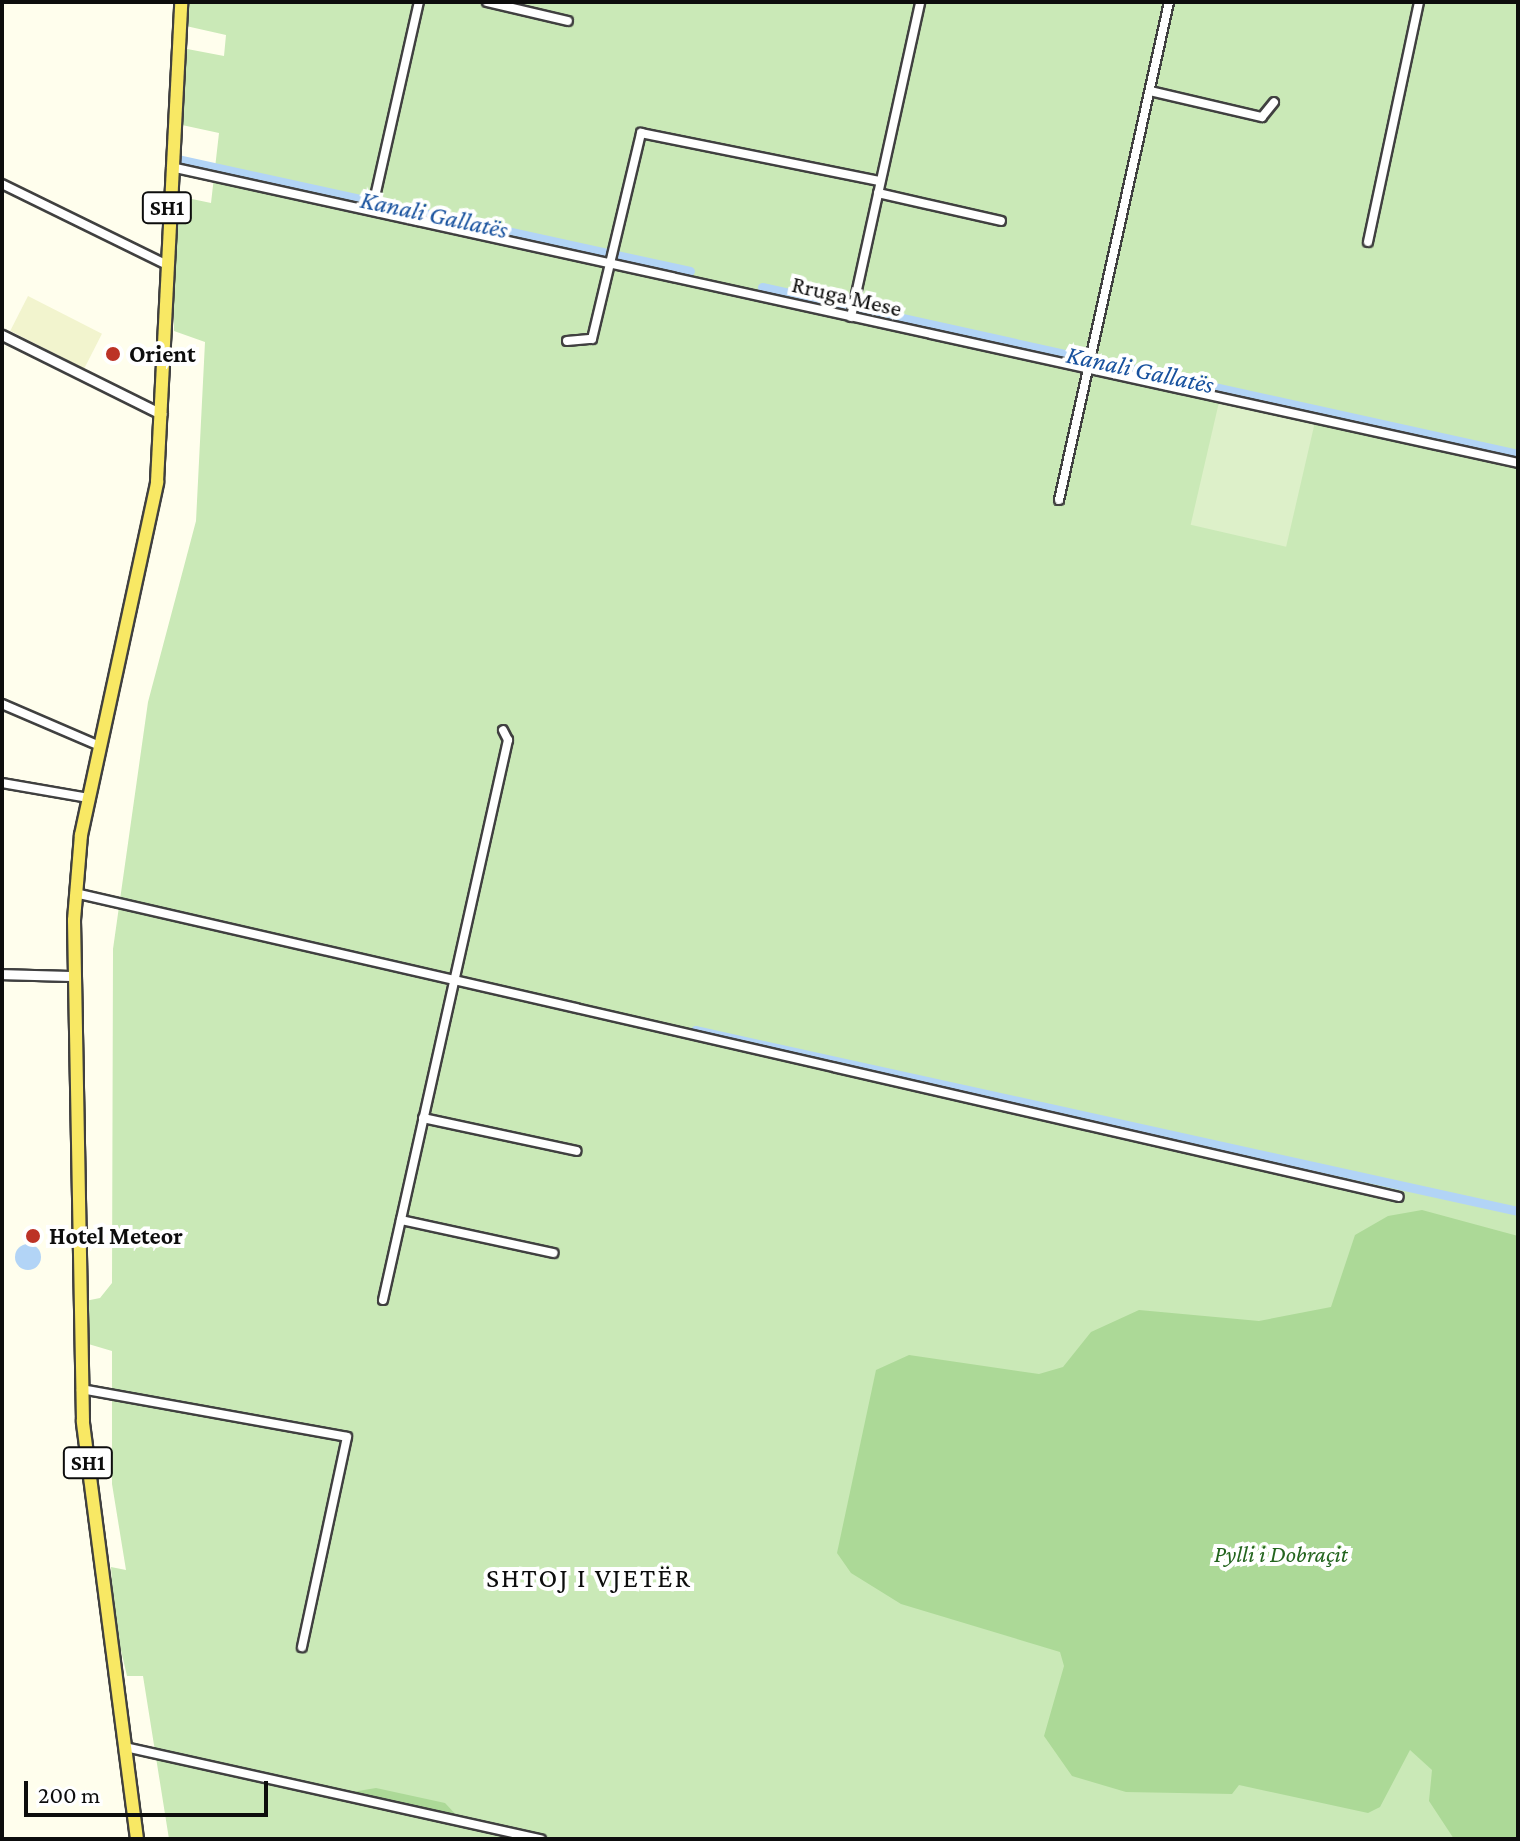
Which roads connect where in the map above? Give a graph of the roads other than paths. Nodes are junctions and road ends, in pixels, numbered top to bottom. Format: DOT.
graph roads {
  1 [pos="181,2"];
  2 [pos="419,2"];
  3 [pos="487,2"];
  4 [pos="920,2"];
  5 [pos="1169,2"];
  6 [pos="1419,2"];
  7 [pos="568,21"];
  8 [pos="1150,91"];
  9 [pos="1274,102"];
  10 [pos="168,167"];
  11 [pos="880,181"];
  12 [pos="2,184"];
  13 [pos="878,193"];
  14 [pos="373,207"];
  15 [pos="1001,221"];
  16 [pos="1368,242"];
  17 [pos="611,261"];
  18 [pos="165,264"];
  19 [pos="851,314"];
  20 [pos="2,335"];
  21 [pos="567,341"];
  22 [pos="1086,367"];
  23 [pos="161,414"];
  24 [pos="1518,463"];
  25 [pos="1059,500"];
  26 [pos="122,649"];
  27 [pos="2,704"];
  28 [pos="503,730"];
  29 [pos="95,744"];
  30 [pos="2,783"];
  31 [pos="83,797"];
  32 [pos="75,893"];
  33 [pos="2,974"];
  34 [pos="72,976"];
  35 [pos="452,983"];
  36 [pos="423,1118"];
  37 [pos="577,1151"];
  38 [pos="1399,1197"];
  39 [pos="401,1220"];
  40 [pos="553,1253"];
  41 [pos="383,1300"];
  42 [pos="81,1389"];
  43 [pos="302,1647"];
  44 [pos="125,1747"];
  45 [pos="514,1836"];
  46 [pos="137,1839"];
  47 [pos="541,1839"];
  1 -- 10 [label="main road, SH1"];
  2 -- 14 [label="street"];
  3 -- 7 [label="street"];
  4 -- 11 [label="street"];
  5 -- 8 [label="street"];
  6 -- 16 [label="street"];
  8 -- 9 [label="street"];
  8 -- 22 [label="street"];
  10 -- 14 [label="street, Rruga Mese"];
  10 -- 18 [label="main road, SH1"];
  11 -- 13 [label="street"];
  11 -- 17 [label="street"];
  12 -- 18 [label="street"];
  13 -- 15 [label="street"];
  13 -- 19 [label="street"];
  14 -- 17 [label="street, Rruga Mese"];
  17 -- 19 [label="street, Rruga Mese"];
  17 -- 21 [label="street"];
  18 -- 23 [label="main road, SH1"];
  19 -- 22 [label="street, Rruga Mese"];
  20 -- 23 [label="street"];
  22 -- 24 [label="street, Rruga Mese"];
  22 -- 25 [label="street"];
  23 -- 26 [label="main road, SH1"];
  26 -- 29 [label="main road, SH1"];
  26 -- 32 [label="main road, SH1"];
  27 -- 29 [label="street"];
  28 -- 35 [label="street"];
  29 -- 31 [label="main road, SH1"];
  30 -- 31 [label="street"];
  31 -- 34 [label="main road, SH1"];
  32 -- 34 [label="main road, SH1"];
  32 -- 35 [label="street"];
  33 -- 34 [label="street"];
  34 -- 42 [label="main road, SH1"];
  35 -- 36 [label="street"];
  35 -- 38 [label="street"];
  36 -- 37 [label="street"];
  36 -- 39 [label="street"];
  39 -- 40 [label="street"];
  39 -- 41 [label="street"];
  42 -- 43 [label="street"];
  42 -- 44 [label="main road, SH1"];
  44 -- 45 [label="street"];
  44 -- 46 [label="main road, SH1"];
  45 -- 47 [label="street"];
}
